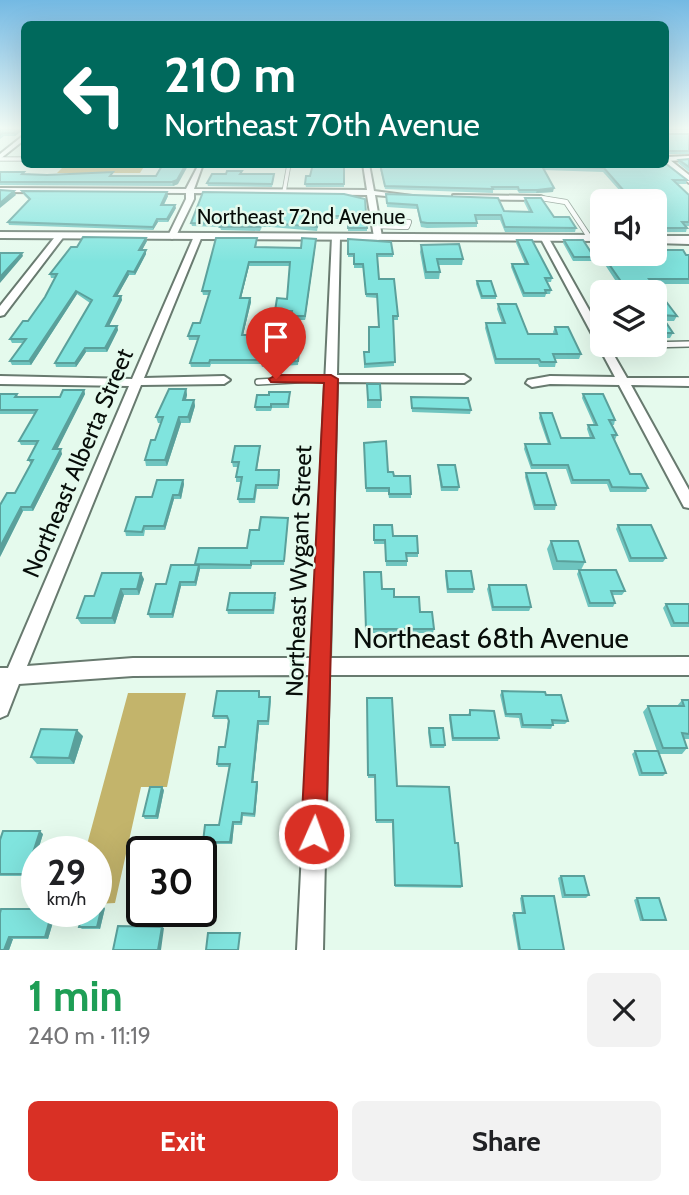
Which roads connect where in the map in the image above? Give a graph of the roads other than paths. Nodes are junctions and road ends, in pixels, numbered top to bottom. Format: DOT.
graph roads {
  1 [pos="197,173"];
  2 [pos="287,173"];
  3 [pos="368,173"];
  4 [pos="0,190"];
  5 [pos="190,191"];
  6 [pos="284,192"];
  7 [pos="371,193"];
  8 [pos="422,196"];
  9 [pos="449,197"];
  10 [pos="541,198"];
  11 [pos="377,228"];
  12 [pos="590,231"];
  13 [pos="0,235"];
  14 [pos="61,235"];
  15 [pos="172,236"];
  16 [pos="198,236"];
  17 [pos="336,237"];
  18 [pos="544,237"];
  19 [pos="590,238"];
  20 [pos="667,239"];
  21 [pos="689,240"];
  22 [pos="0,313"];
  23 [pos="590,321"];
  24 [pos="667,344"];
  25 [pos="689,344"];
  26 [pos="609,357"];
  27 [pos="331,379"];
  28 [pos="464,379"];
  29 [pos="0,380"];
  30 [pos="223,380"];
  31 [pos="258,382"];
  32 [pos="623,382"];
  33 [pos="689,382"];
  34 [pos="136,383"];
  35 [pos="532,383"];
  36 [pos="689,503"];
  37 [pos="689,666"];
  38 [pos="319,667"];
  39 [pos="7,677"];
  40 [pos="0,708"];
  41 [pos="310,950"];
  1 -- 5 [label="street"];
  2 -- 6 [label="lane"];
  3 -- 7 [label="street"];
  4 -- 5 [label="street"];
  5 -- 6 [label="street"];
  5 -- 15 [label="street"];
  6 -- 7 [label="street"];
  7 -- 8 [label="street"];
  7 -- 11 [label="street"];
  9 -- 10 [label="street"];
  10 -- 12 [label="lane"];
  11 -- 11 [label="lane"];
  11 -- 17 [label="street, Northeast 72nd Avenue"];
  11 -- 18 [label="street, Northeast 72nd Avenue"];
  13 -- 14 [label="street, Northeast 72nd Avenue"];
  14 -- 15 [label="street, Northeast 72nd Avenue"];
  14 -- 22 [label="street"];
  15 -- 16 [label="street, Northeast 72nd Avenue"];
  16 -- 17 [label="street, Northeast 72nd Avenue"];
  16 -- 34 [label="street, Northeast Alberta Street"];
  17 -- 27 [label="street, Northeast Wygant Street"];
  18 -- 19 [label="street, Northeast 72nd Avenue"];
  18 -- 23 [label="street"];
  20 -- 21 [label="street"];
  24 -- 25 [label="lane"];
  26 -- 32 [label="street"];
  27 -- 28 [label="street"];
  27 -- 31 [label="lane"];
  27 -- 38 [label="street, Northeast Wygant Street"];
  29 -- 34 [label="street"];
  30 -- 34 [label="street"];
  32 -- 33 [label="street"];
  32 -- 35 [label="street"];
  32 -- 36 [label="street"];
  34 -- 39 [label="street, Northeast Alberta Street"];
  37 -- 38 [label="street, Northeast 68th Avenue"];
  38 -- 39 [label="street, Northeast 68th Avenue"];
  38 -- 41 [label="street, Northeast Wygant Street"];
  39 -- 40 [label="street, Northeast Alberta Street"];
}
